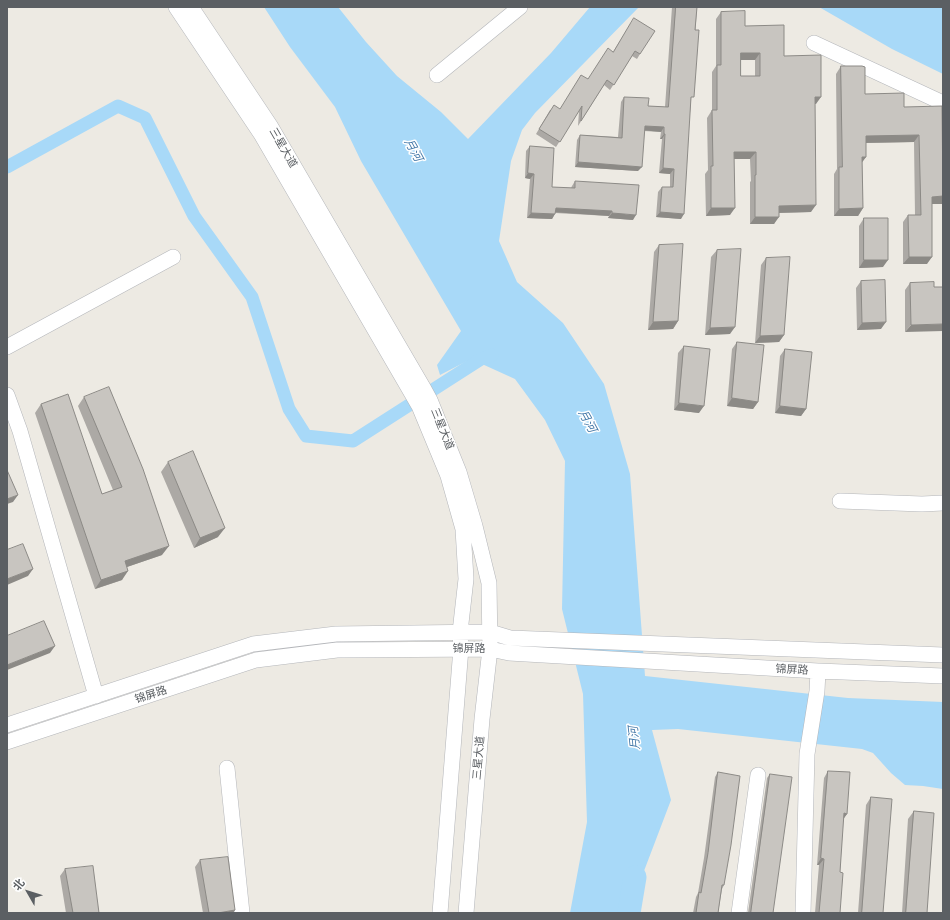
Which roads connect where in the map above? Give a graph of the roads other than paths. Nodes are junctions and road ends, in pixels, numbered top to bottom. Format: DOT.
graph roads {
  1 [pos="176,7"];
  2 [pos="191,7"];
  3 [pos="520,7"];
  4 [pos="814,43"];
  5 [pos="437,75"];
  6 [pos="943,103"];
  7 [pos="172,257"];
  8 [pos="7,347"];
  9 [pos="417,391"];
  10 [pos="7,395"];
  11 [pos="426,407"];
  12 [pos="840,501"];
  13 [pos="943,503"];
  14 [pos="460,632"];
  15 [pos="490,632"];
  16 [pos="462,648"];
  17 [pos="490,649"];
  18 [pos="943,655"];
  19 [pos="818,671"];
  20 [pos="943,676"];
  21 [pos="96,696"];
  22 [pos="7,725"];
  23 [pos="7,742"];
  24 [pos="227,768"];
  25 [pos="758,775"];
  26 [pos="242,913"];
  27 [pos="440,913"];
  28 [pos="466,913"];
  29 [pos="739,913"];
  30 [pos="803,913"];
  1 -- 9 [label="street, 三星大道"];
  2 -- 9 [label="street, 三星大道"];
  3 -- 5 [label="street"];
  4 -- 6 [label="street"];
  7 -- 8 [label="street"];
  9 -- 11 [label="street, 三星大道"];
  10 -- 21 [label="street"];
  11 -- 14 [label="street, 三星大道"];
  11 -- 15 [label="street, 三星大道"];
  12 -- 13 [label="street"];
  14 -- 15 [label="street, 锦屏路"];
  14 -- 16 [label="street, 三星大道"];
  14 -- 21 [label="street, 锦屏路"];
  15 -- 17 [label="street, 三星大道"];
  15 -- 18 [label="street, 锦屏路"];
  16 -- 17 [label="street, 锦屏路"];
  16 -- 23 [label="street, 锦屏路"];
  16 -- 27 [label="street, 三星大道"];
  17 -- 19 [label="street, 锦屏路"];
  17 -- 28 [label="street, 三星大道"];
  19 -- 20 [label="street, 锦屏路"];
  19 -- 30 [label="street"];
  21 -- 22 [label="street, 锦屏路"];
  24 -- 26 [label="street"];
  25 -- 29 [label="street"];
}
